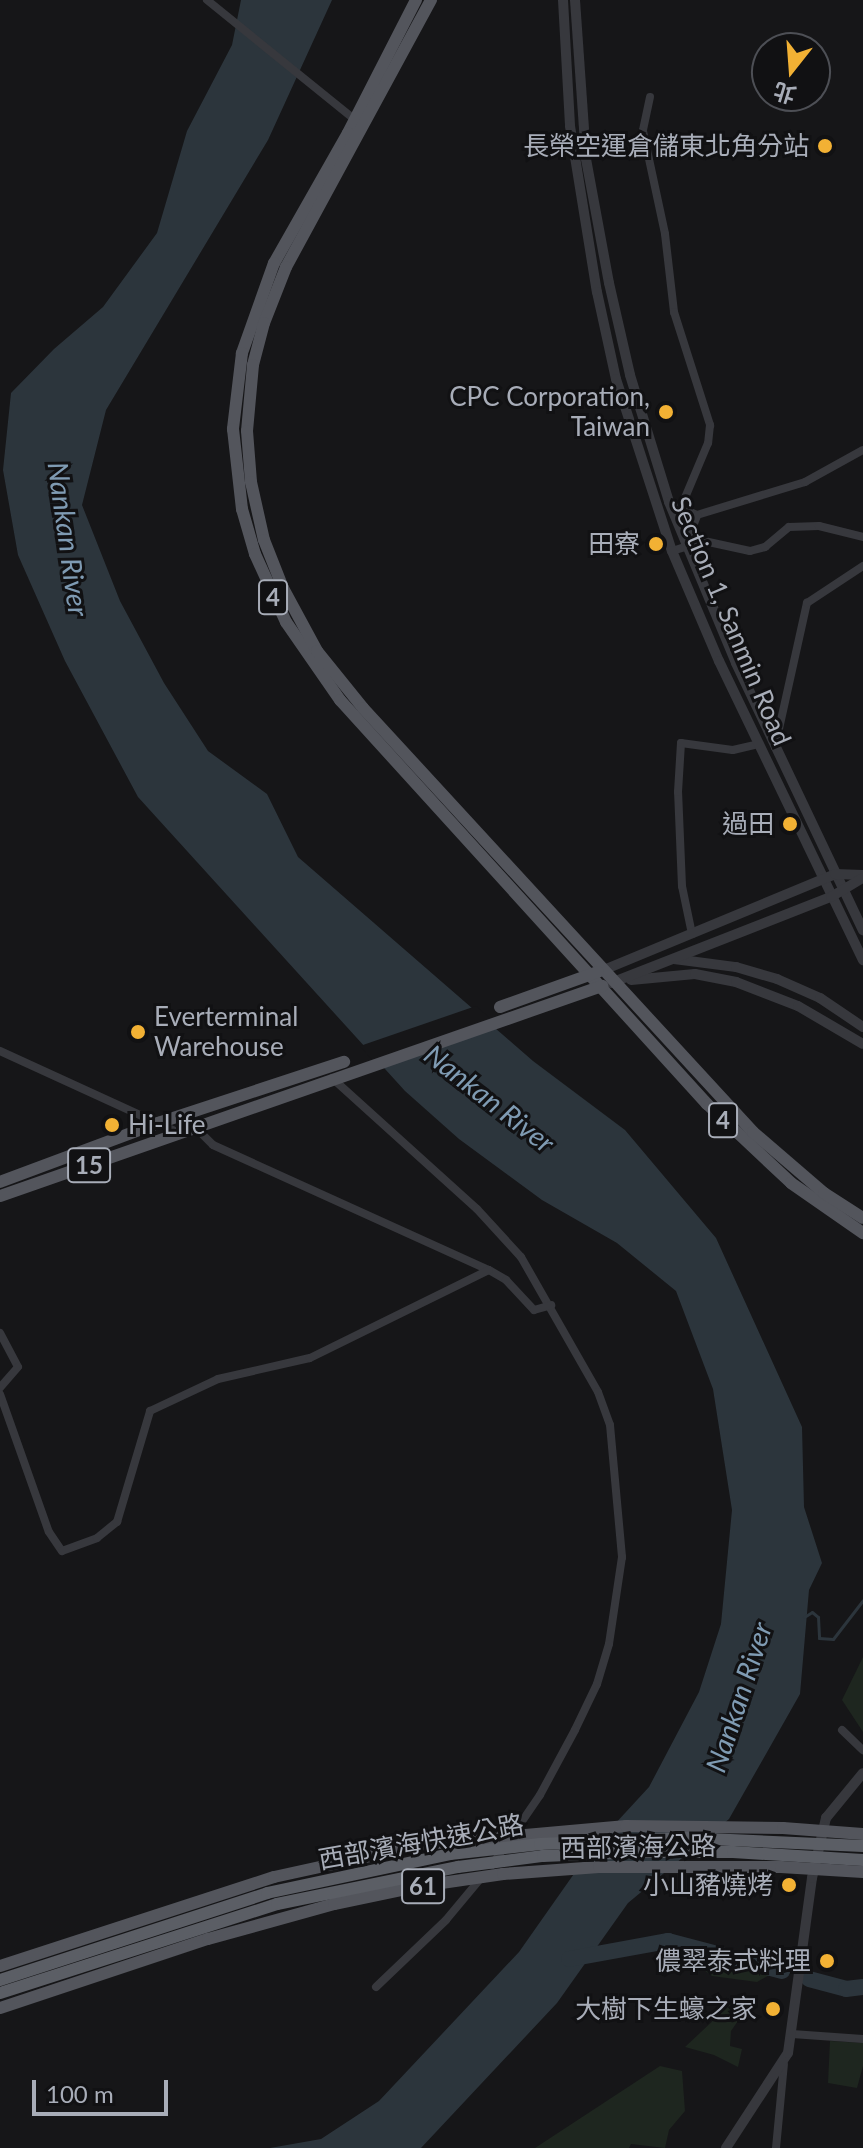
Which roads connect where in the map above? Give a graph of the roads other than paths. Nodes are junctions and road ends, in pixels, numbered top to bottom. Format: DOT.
graph roads {
  1 [pos="207,0"];
  2 [pos="416,0"];
  3 [pos="431,0"];
  4 [pos="563,0"];
  5 [pos="575,0"];
  6 [pos="650,97"];
  7 [pos="355,120"];
  8 [pos="863,450"];
  9 [pos="669,502"];
  10 [pos="681,508"];
  11 [pos="697,515"];
  12 [pos="675,520"];
  13 [pos="863,537"];
  14 [pos="685,547"];
  15 [pos="672,551"];
  16 [pos="863,566"];
  17 [pos="758,744"];
  18 [pos="775,748"];
  19 [pos="835,874"];
  20 [pos="863,877"];
  21 [pos="822,879"];
  22 [pos="844,891"];
  23 [pos="831,897"];
  24 [pos="863,930"];
  25 [pos="692,934"];
  26 [pos="667,959"];
  27 [pos="863,960"];
  28 [pos="629,961"];
  29 [pos="606,969"];
  30 [pos="591,974"];
  31 [pos="617,981"];
  32 [pos="602,986"];
  33 [pos="500,1007"];
  34 [pos="863,1027"];
  35 [pos="863,1044"];
  36 [pos="0,1051"];
  37 [pos="348,1067"];
  38 [pos="332,1078"];
  39 [pos="158,1123"];
  40 [pos="195,1127"];
  41 [pos="179,1133"];
  42 [pos="0,1182"];
  43 [pos="0,1196"];
  44 [pos="863,1218"];
  45 [pos="863,1233"];
  46 [pos="489,1270"];
  47 [pos="551,1305"];
  48 [pos="0,1333"];
  49 [pos="0,1388"];
  50 [pos="0,1394"];
  51 [pos="842,1730"];
  52 [pos="863,1750"];
  53 [pos="863,1773"];
  54 [pos="863,1836"];
  55 [pos="821,1837"];
  56 [pos="863,1846"];
  57 [pos="816,1861"];
  58 [pos="863,1862"];
  59 [pos="863,1872"];
  60 [pos="0,1966"];
  61 [pos="0,1980"];
  62 [pos="376,1987"];
  63 [pos="0,1993"];
  64 [pos="0,2008"];
  65 [pos="792,2034"];
  66 [pos="863,2039"];
  67 [pos="784,2064"];
  68 [pos="726,2148"];
  69 [pos="776,2148"];
  1 -- 7 [label="street"];
  2 -- 7 [label="main road, 4"];
  3 -- 29 [label="main road, 4"];
  4 -- 15 [label="street, Section 1, Sanmin Road"];
  5 -- 9 [label="street, Section 1, Sanmin Road"];
  6 -- 10 [label="street"];
  7 -- 30 [label="main road, 4"];
  8 -- 11 [label="street"];
  9 -- 10 [label="street"];
  9 -- 12 [label="street, Section 1, Sanmin Road"];
  10 -- 11 [label="street"];
  10 -- 12 [label="street"];
  11 -- 14 [label="street"];
  12 -- 14 [label="street, Section 1, Sanmin Road"];
  13 -- 14 [label="street"];
  14 -- 15 [label="street"];
  14 -- 18 [label="street, Section 1, Sanmin Road"];
  15 -- 17 [label="street, Section 1, Sanmin Road"];
  16 -- 18 [label="street"];
  17 -- 21 [label="street, Section 1, Sanmin Road"];
  17 -- 25 [label="street"];
  18 -- 19 [label="street, Section 1, Sanmin Road"];
  19 -- 20 [label="street"];
  19 -- 21 [label="street"];
  19 -- 22 [label="street, Section 1, Sanmin Road"];
  20 -- 22 [label="street"];
  21 -- 23 [label="street, Section 1, Sanmin Road"];
  21 -- 25 [label="street"];
  22 -- 23 [label="street"];
  22 -- 24 [label="street, Section 1, Sanmin Road"];
  23 -- 26 [label="street"];
  23 -- 27 [label="street, Section 1, Sanmin Road"];
  25 -- 28 [label="street"];
  26 -- 28 [label="street"];
  26 -- 31 [label="street"];
  26 -- 34 [label="street"];
  28 -- 29 [label="street"];
  29 -- 30 [label="main road"];
  29 -- 31 [label="main road, 4"];
  30 -- 32 [label="main road, 4"];
  30 -- 33 [label="main road"];
  31 -- 32 [label="street"];
  31 -- 35 [label="street"];
  31 -- 44 [label="main road, 4"];
  32 -- 37 [label="main road, 15"];
  32 -- 45 [label="main road, 4"];
  36 -- 39 [label="street"];
  37 -- 38 [label="main road, 15"];
  37 -- 39 [label="main road, 15"];
  38 -- 40 [label="main road, 15"];
  38 -- 47 [label="street"];
  39 -- 41 [label="street"];
  39 -- 42 [label="main road, 15"];
  40 -- 41 [label="main road, 15"];
  40 -- 46 [label="street"];
  41 -- 43 [label="main road, 15"];
  46 -- 47 [label="street"];
  46 -- 50 [label="street"];
  47 -- 62 [label="street"];
  48 -- 49 [label="street"];
  51 -- 52 [label="street"];
  53 -- 55 [label="street"];
  54 -- 55 [label="street"];
  54 -- 60 [label="main road, 西部濱海公路 / 61, bridge"];
  55 -- 57 [label="street"];
  56 -- 61 [label="highway, 西部濱海快速公路 / 61, bridge"];
  57 -- 58 [label="street"];
  57 -- 65 [label="street"];
  58 -- 63 [label="highway, 西部濱海快速公路 / 61, bridge"];
  59 -- 64 [label="main road, 西部濱海公路 / 61, bridge"];
  65 -- 66 [label="street"];
  65 -- 67 [label="street"];
  67 -- 68 [label="street"];
  67 -- 69 [label="street"];
}
